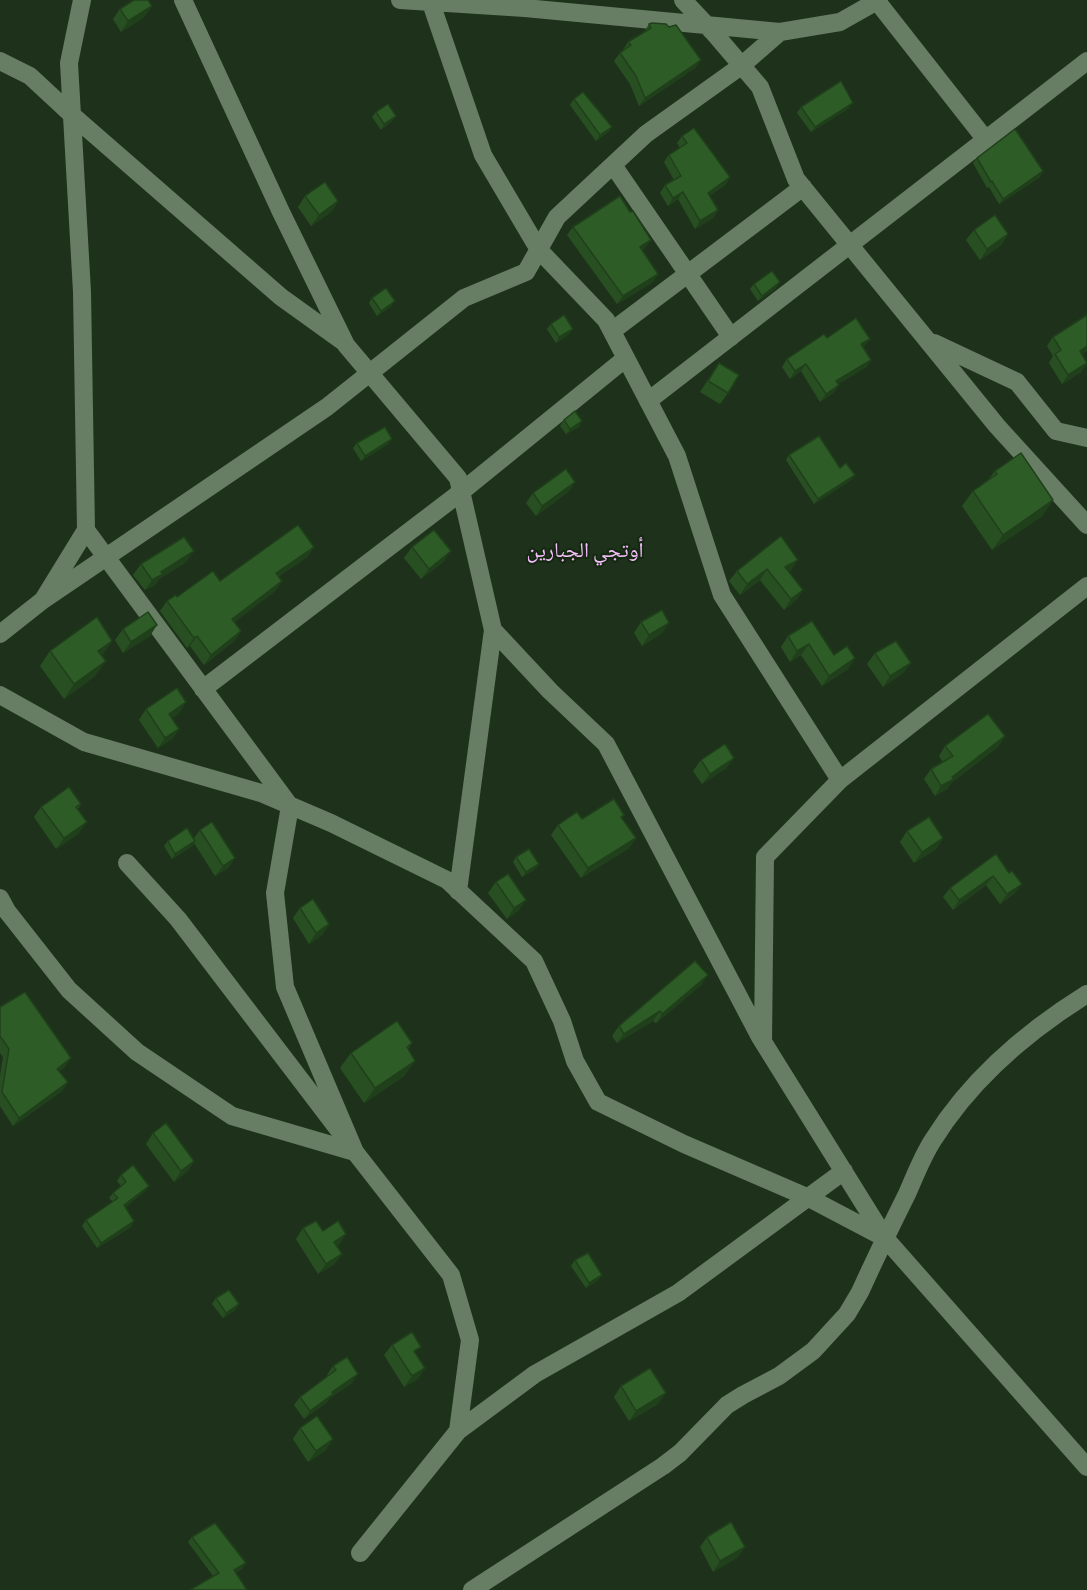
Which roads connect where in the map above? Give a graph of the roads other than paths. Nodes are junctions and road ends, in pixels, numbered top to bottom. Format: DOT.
graph roads {
  1 [pos="82,0"];
  2 [pos="183,0"];
  3 [pos="400,0"];
  4 [pos="683,0"];
  5 [pos="878,0"];
  6 [pos="430,1"];
  7 [pos="705,24"];
  8 [pos="780,32"];
  9 [pos="1087,61"];
  10 [pos="0,62"];
  11 [pos="741,66"];
  12 [pos="72,115"];
  13 [pos="986,140"];
  14 [pos="613,165"];
  15 [pos="803,187"];
  16 [pos="850,244"];
  17 [pos="538,249"];
  18 [pos="688,274"];
  19 [pos="612,331"];
  20 [pos="731,337"];
  21 [pos="930,341"];
  22 [pos="346,345"];
  23 [pos="626,358"];
  24 [pos="370,373"];
  25 [pos="648,401"];
  26 [pos="1087,438"];
  27 [pos="461,492"];
  28 [pos="1087,525"];
  29 [pos="86,530"];
  30 [pos="105,557"];
  31 [pos="1087,586"];
  32 [pos="43,600"];
  33 [pos="493,630"];
  34 [pos="0,634"];
  35 [pos="203,689"];
  36 [pos="0,695"];
  37 [pos="840,780"];
  38 [pos="290,806"];
  39 [pos="128,863"];
  40 [pos="458,891"];
  41 [pos="0,898"];
  42 [pos="1087,994"];
  43 [pos="764,1043"];
  44 [pos="356,1152"];
  45 [pos="844,1172"];
  46 [pos="809,1198"];
  47 [pos="885,1238"];
  48 [pos="458,1431"];
  49 [pos="1087,1467"];
  50 [pos="360,1553"];
  51 [pos="472,1590"];
  1 -- 12 [label="street"];
  2 -- 22 [label="street"];
  3 -- 6 [label="street"];
  4 -- 7 [label="street"];
  5 -- 8 [label="street"];
  5 -- 13 [label="street"];
  6 -- 7 [label="street"];
  6 -- 17 [label="street"];
  7 -- 8 [label="street"];
  7 -- 11 [label="street"];
  8 -- 11 [label="street"];
  9 -- 13 [label="street"];
  10 -- 12 [label="street"];
  11 -- 14 [label="street"];
  11 -- 15 [label="street"];
  12 -- 22 [label="street"];
  12 -- 29 [label="street"];
  13 -- 16 [label="street"];
  14 -- 17 [label="street"];
  14 -- 18 [label="street"];
  15 -- 16 [label="street"];
  15 -- 18 [label="street"];
  16 -- 20 [label="street"];
  16 -- 21 [label="street"];
  17 -- 19 [label="street"];
  17 -- 24 [label="street"];
  18 -- 19 [label="street"];
  18 -- 20 [label="street"];
  19 -- 23 [label="street"];
  20 -- 25 [label="street"];
  21 -- 26 [label="street"];
  21 -- 28 [label="street"];
  22 -- 24 [label="street"];
  23 -- 25 [label="street"];
  23 -- 27 [label="street"];
  24 -- 27 [label="street"];
  24 -- 30 [label="street"];
  25 -- 37 [label="street"];
  27 -- 33 [label="street"];
  27 -- 35 [label="street"];
  29 -- 30 [label="street"];
  29 -- 32 [label="street"];
  30 -- 32 [label="street"];
  30 -- 35 [label="street"];
  31 -- 37 [label="street"];
  32 -- 34 [label="street"];
  33 -- 40 [label="street"];
  33 -- 43 [label="street"];
  35 -- 38 [label="street"];
  36 -- 38 [label="street"];
  37 -- 43 [label="street"];
  38 -- 40 [label="street"];
  38 -- 44 [label="street"];
  39 -- 44 [label="street"];
  40 -- 46 [label="street"];
  41 -- 44 [label="street"];
  42 -- 47 [label="street"];
  43 -- 45 [label="street"];
  44 -- 48 [label="street"];
  45 -- 46 [label="street"];
  45 -- 47 [label="street"];
  46 -- 47 [label="street"];
  46 -- 48 [label="street"];
  47 -- 49 [label="street"];
  47 -- 51 [label="street"];
  48 -- 50 [label="street"];
}
